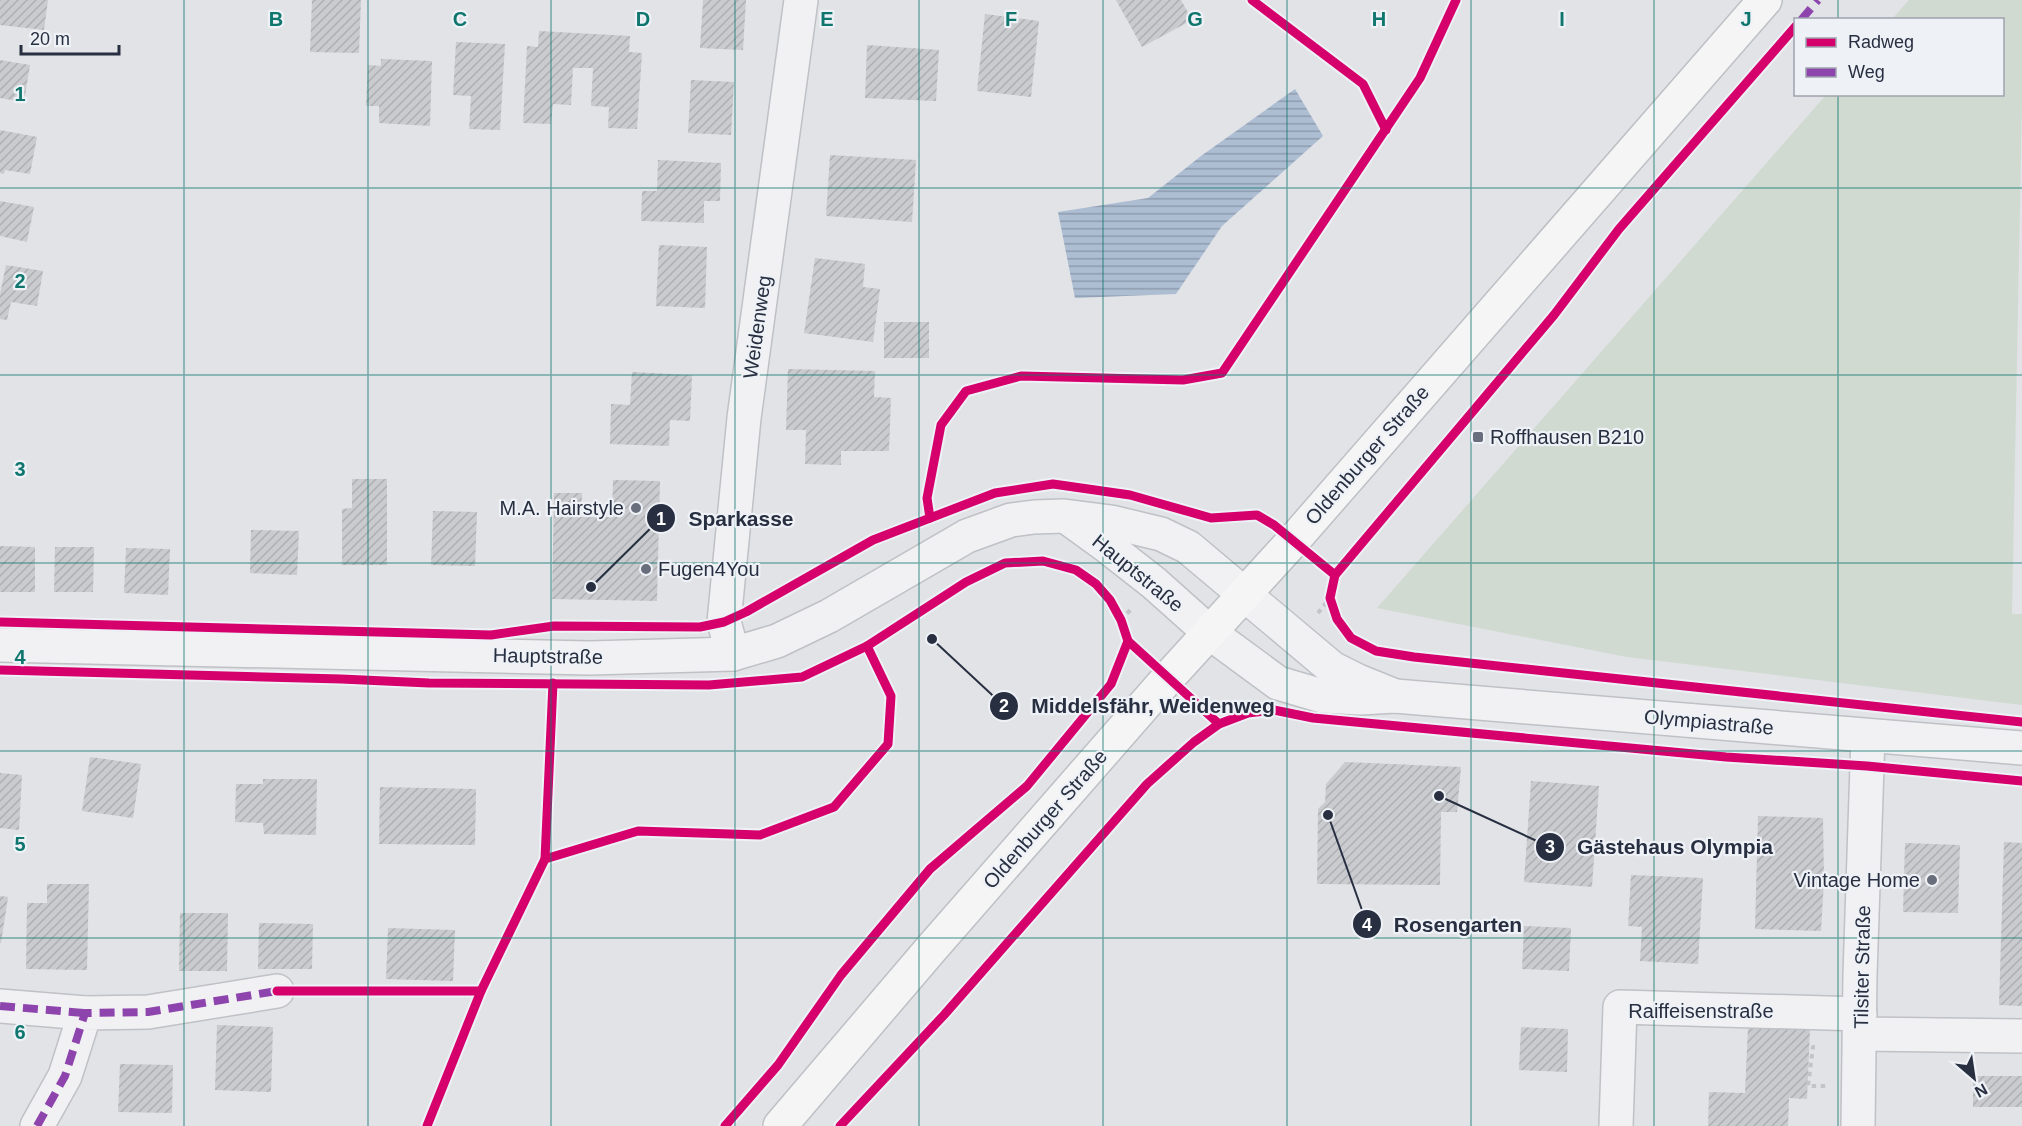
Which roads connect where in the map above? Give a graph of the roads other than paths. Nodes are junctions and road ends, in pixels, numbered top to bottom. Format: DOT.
graph roads {
  1 [pos="801,0"];
  2 [pos="1765,0"];
  3 [pos="1064,516"];
  4 [pos="1245,594"];
  5 [pos="1210,633"];
  6 [pos="0,645"];
  7 [pos="733,654"];
  8 [pos="1395,696"];
  9 [pos="1868,736"];
  10 [pos="2022,748"];
  11 [pos="277,991"];
  12 [pos="0,1006"];
  13 [pos="85,1013"];
  14 [pos="1860,1024"];
  15 [pos="2022,1036"];
  16 [pos="37,1126"];
  17 [pos="780,1126"];
  18 [pos="1616,1126"];
  19 [pos="1858,1126"];
  1 -- 7 [label="street, Weidenweg"];
  2 -- 4 [label="main road, Oldenburger Straße"];
  3 -- 4 [label="street, Hauptstraße"];
  3 -- 5 [label="street, Hauptstraße"];
  3 -- 7 [label="street, Hauptstraße"];
  4 -- 5 [label="main road, Oldenburger Straße"];
  4 -- 8 [label="street, Olympiastraße"];
  5 -- 8 [label="street, Olympiastraße"];
  5 -- 17 [label="main road, Oldenburger Straße"];
  6 -- 7 [label="street, Hauptstraße"];
  8 -- 9 [label="street, Olympiastraße"];
  9 -- 10 [label="street, Olympiastraße"];
  9 -- 14 [label="street, Tilsiter Straße"];
  11 -- 13 [label="street"];
  12 -- 13 [label="street"];
  13 -- 16 [label="street"];
  14 -- 15 [label="street"];
  14 -- 18 [label="street, Raiffeisenstraße"];
  14 -- 19 [label="street, Tilsiter Straße"];
}
